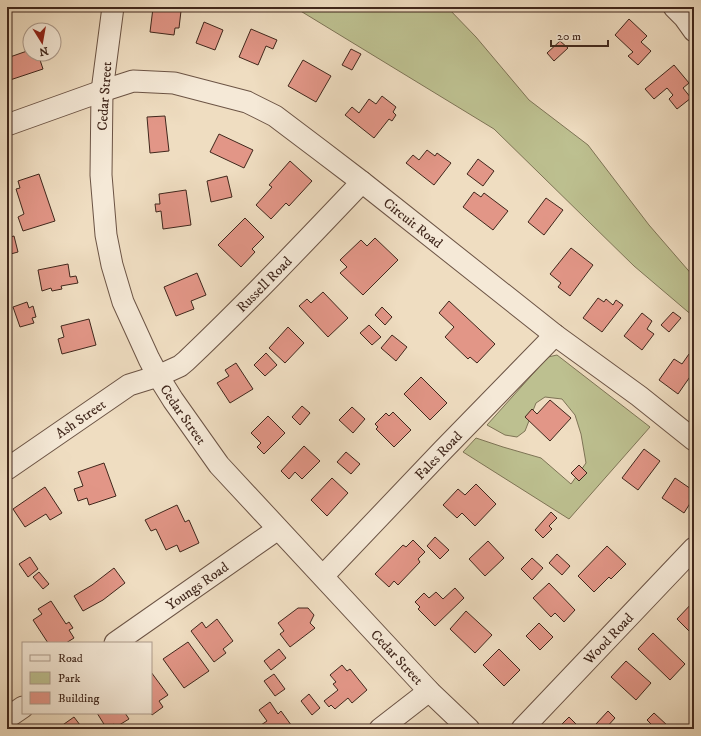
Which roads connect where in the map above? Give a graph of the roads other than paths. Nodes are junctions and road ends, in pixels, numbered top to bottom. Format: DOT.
graph roads {
  1 [pos="113,7"];
  2 [pos="674,7"];
  3 [pos="694,31"];
  4 [pos="102,91"];
  5 [pos="7,126"];
  6 [pos="362,182"];
  7 [pos="555,335"];
  8 [pos="158,376"];
  9 [pos="694,440"];
  10 [pos="7,469"];
  11 [pos="278,529"];
  12 [pos="694,548"];
  13 [pos="323,576"];
  14 [pos="116,642"];
  15 [pos="429,691"];
  16 [pos="22,708"];
  17 [pos="7,718"];
  18 [pos="380,729"];
  19 [pos="469,729"];
  20 [pos="522,729"];
  1 -- 4 [label="street, Cedar Street"];
  2 -- 3 [label="street"];
  4 -- 5 [label="street, Circuit Road"];
  4 -- 6 [label="street, Circuit Road"];
  4 -- 8 [label="street, Cedar Street"];
  6 -- 7 [label="street, Circuit Road"];
  6 -- 8 [label="street, Russell Road"];
  7 -- 9 [label="street, Circuit Road"];
  7 -- 13 [label="street, Fales Road"];
  8 -- 10 [label="street, Ash Street"];
  8 -- 11 [label="street, Cedar Street"];
  11 -- 13 [label="street, Cedar Street"];
  11 -- 14 [label="street, Youngs Road"];
  12 -- 20 [label="street, Wood Road"];
  13 -- 15 [label="street, Cedar Street"];
  15 -- 18 [label="street"];
  15 -- 19 [label="street, Cedar Street"];
  16 -- 17 [label="street"];
}
